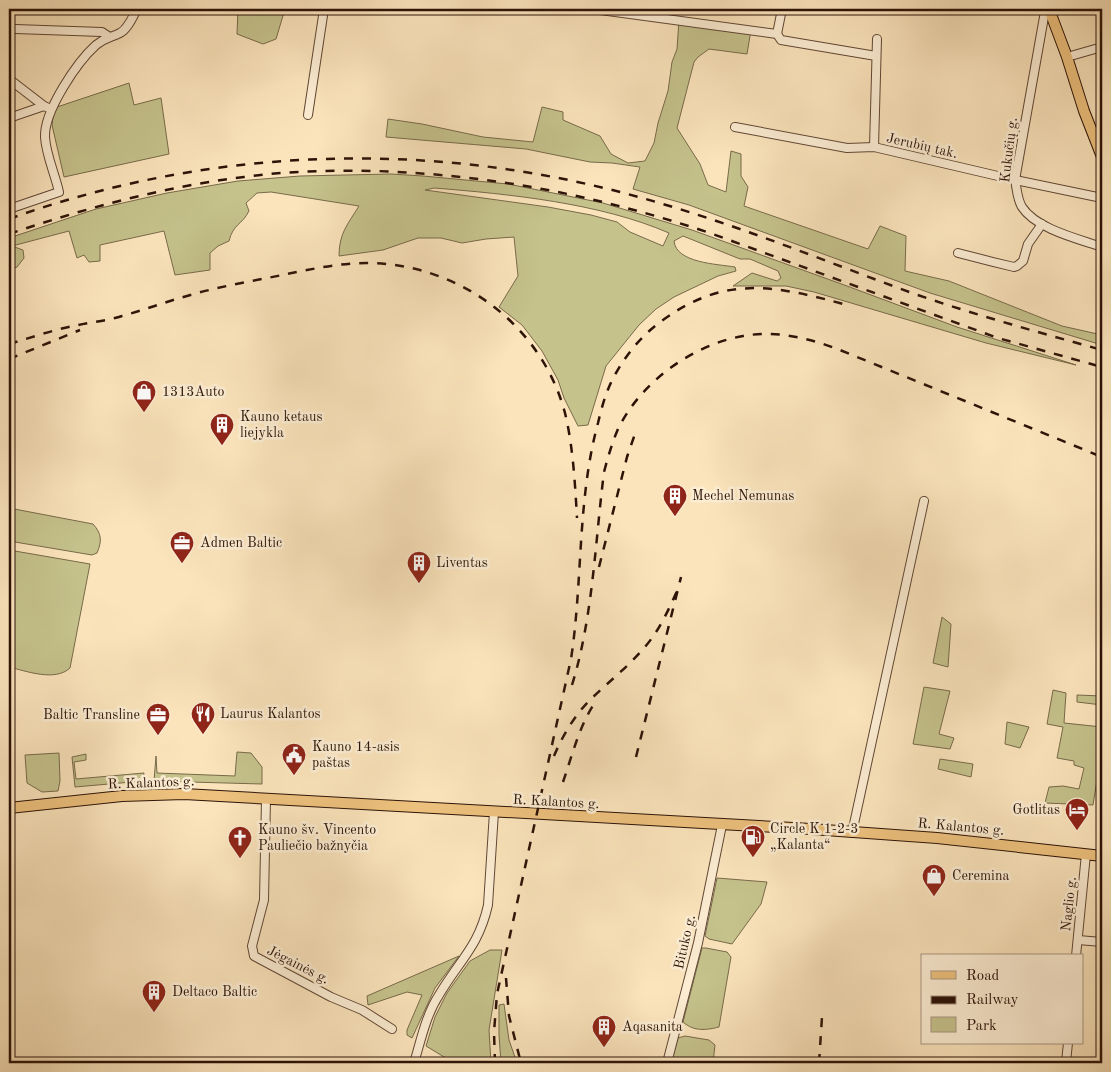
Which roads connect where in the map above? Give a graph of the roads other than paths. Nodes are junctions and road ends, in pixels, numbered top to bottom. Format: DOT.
graph roads {
  1 [pos="138,9"];
  2 [pos="324,9"];
  3 [pos="593,9"];
  4 [pos="782,9"];
  5 [pos="1050,10"];
  6 [pos="15,29"];
  7 [pos="777,34"];
  8 [pos="108,36"];
  9 [pos="877,39"];
  10 [pos="1102,46"];
  11 [pos="876,56"];
  12 [pos="1067,57"];
  13 [pos="9,79"];
  14 [pos="47,108"];
  15 [pos="308,115"];
  16 [pos="9,118"];
  17 [pos="735,127"];
  18 [pos="874,147"];
  19 [pos="1102,157"];
  20 [pos="1015,180"];
  21 [pos="1102,198"];
  22 [pos="9,209"];
  23 [pos="1042,224"];
  24 [pos="1102,247"];
  25 [pos="958,253"];
  26 [pos="924,501"];
  27 [pos="266,799"];
  28 [pos="9,808"];
  29 [pos="494,812"];
  30 [pos="722,825"];
  31 [pos="852,833"];
  32 [pos="1086,854"];
  33 [pos="1102,856"];
  34 [pos="1078,940"];
  35 [pos="1102,942"];
  36 [pos="1076,954"];
  37 [pos="392,1029"];
  38 [pos="1068,1044"];
  39 [pos="414,1063"];
  40 [pos="667,1063"];
  41 [pos="1073,1063"];
  1 -- 8 [label="street"];
  2 -- 15 [label="street"];
  3 -- 7 [label="street"];
  4 -- 7 [label="street"];
  5 -- 12 [label="main road"];
  5 -- 20 [label="street, Kukučių g."];
  6 -- 8 [label="street"];
  7 -- 11 [label="street"];
  8 -- 14 [label="street"];
  9 -- 11 [label="street"];
  10 -- 12 [label="street"];
  11 -- 18 [label="street"];
  12 -- 19 [label="main road"];
  13 -- 14 [label="street"];
  14 -- 16 [label="street"];
  14 -- 22 [label="street"];
  17 -- 18 [label="street, Jerubių tak."];
  18 -- 20 [label="street, Jerubių tak."];
  20 -- 21 [label="street, Jerubių tak."];
  20 -- 23 [label="street, Kukučių g."];
  23 -- 24 [label="street, Kukučių g."];
  23 -- 25 [label="street"];
  26 -- 31 [label="street"];
  27 -- 28 [label="main road, R. Kalantos g."];
  27 -- 29 [label="main road, R. Kalantos g."];
  27 -- 37 [label="street, Jėgainės g."];
  29 -- 30 [label="main road, R. Kalantos g."];
  29 -- 39 [label="street"];
  30 -- 31 [label="main road, R. Kalantos g."];
  30 -- 40 [label="street, Bituko g."];
  31 -- 32 [label="main road, R. Kalantos g."];
  32 -- 33 [label="main road, R. Kalantos g."];
  32 -- 34 [label="street, Naglio g."];
  34 -- 35 [label="street"];
  34 -- 36 [label="street, Naglio g."];
  38 -- 41 [label="street"];
}
